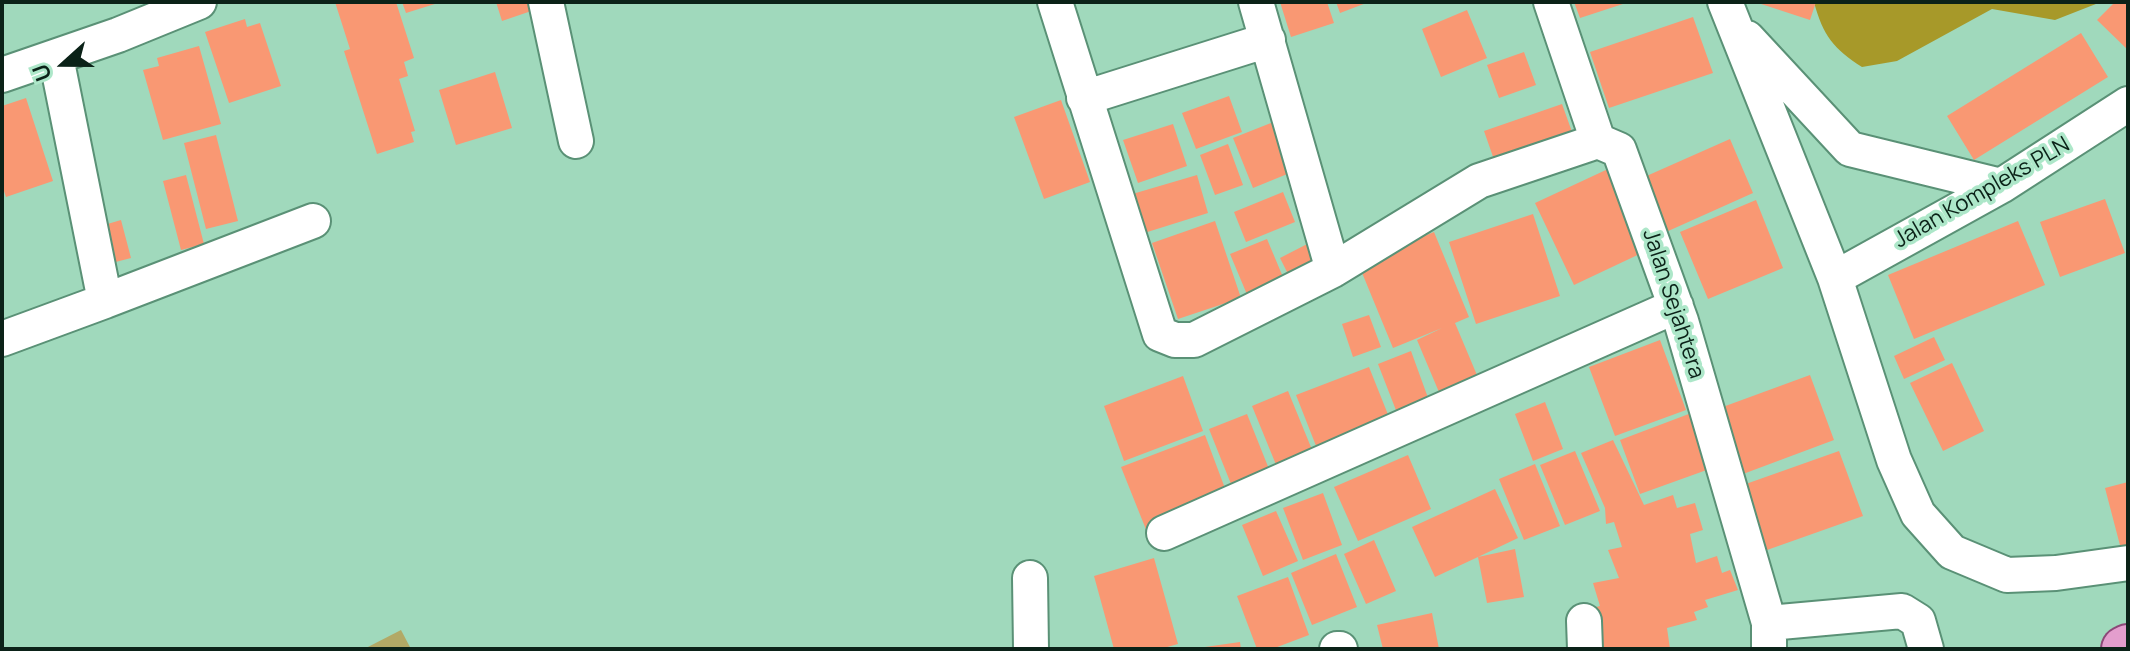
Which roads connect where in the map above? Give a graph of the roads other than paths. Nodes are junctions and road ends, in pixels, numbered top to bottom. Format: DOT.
graph roads {
  1 [pos="199,2"];
  2 [pos="546,2"];
  3 [pos="1055,2"];
  4 [pos="1256,2"];
  5 [pos="1551,2"];
  6 [pos="1728,11"];
  7 [pos="1268,40"];
  8 [pos="56,57"];
  9 [pos="2,75"];
  10 [pos="1084,98"];
  11 [pos="2128,104"];
  12 [pos="576,141"];
  13 [pos="1598,141"];
  14 [pos="2001,186"];
  15 [pos="313,221"];
  16 [pos="1333,270"];
  17 [pos="1835,278"];
  18 [pos="105,301"];
  19 [pos="1676,306"];
  20 [pos="2,339"];
  21 [pos="1164,533"];
  22 [pos="2128,563"];
  23 [pos="1030,578"];
  24 [pos="1769,636"];
  25 [pos="1031,649"];
  26 [pos="1926,649"];
  1 -- 8 [label="street"];
  2 -- 12 [label="street"];
  3 -- 10 [label="street"];
  4 -- 7 [label="street"];
  5 -- 13 [label="street, Jalan Sejahtera"];
  6 -- 14 [label="street"];
  6 -- 17 [label="street"];
  7 -- 10 [label="street"];
  7 -- 16 [label="street"];
  8 -- 9 [label="street"];
  8 -- 18 [label="street"];
  10 -- 16 [label="street"];
  11 -- 14 [label="street, Jalan Kompleks PLN"];
  13 -- 16 [label="street"];
  13 -- 19 [label="street, Jalan Sejahtera"];
  14 -- 17 [label="street, Jalan Kompleks PLN"];
  15 -- 18 [label="street"];
  17 -- 22 [label="street"];
  18 -- 20 [label="street"];
  19 -- 21 [label="street"];
  19 -- 24 [label="street, Jalan Sejahtera"];
  23 -- 25 [label="street"];
  24 -- 26 [label="street"];
}
